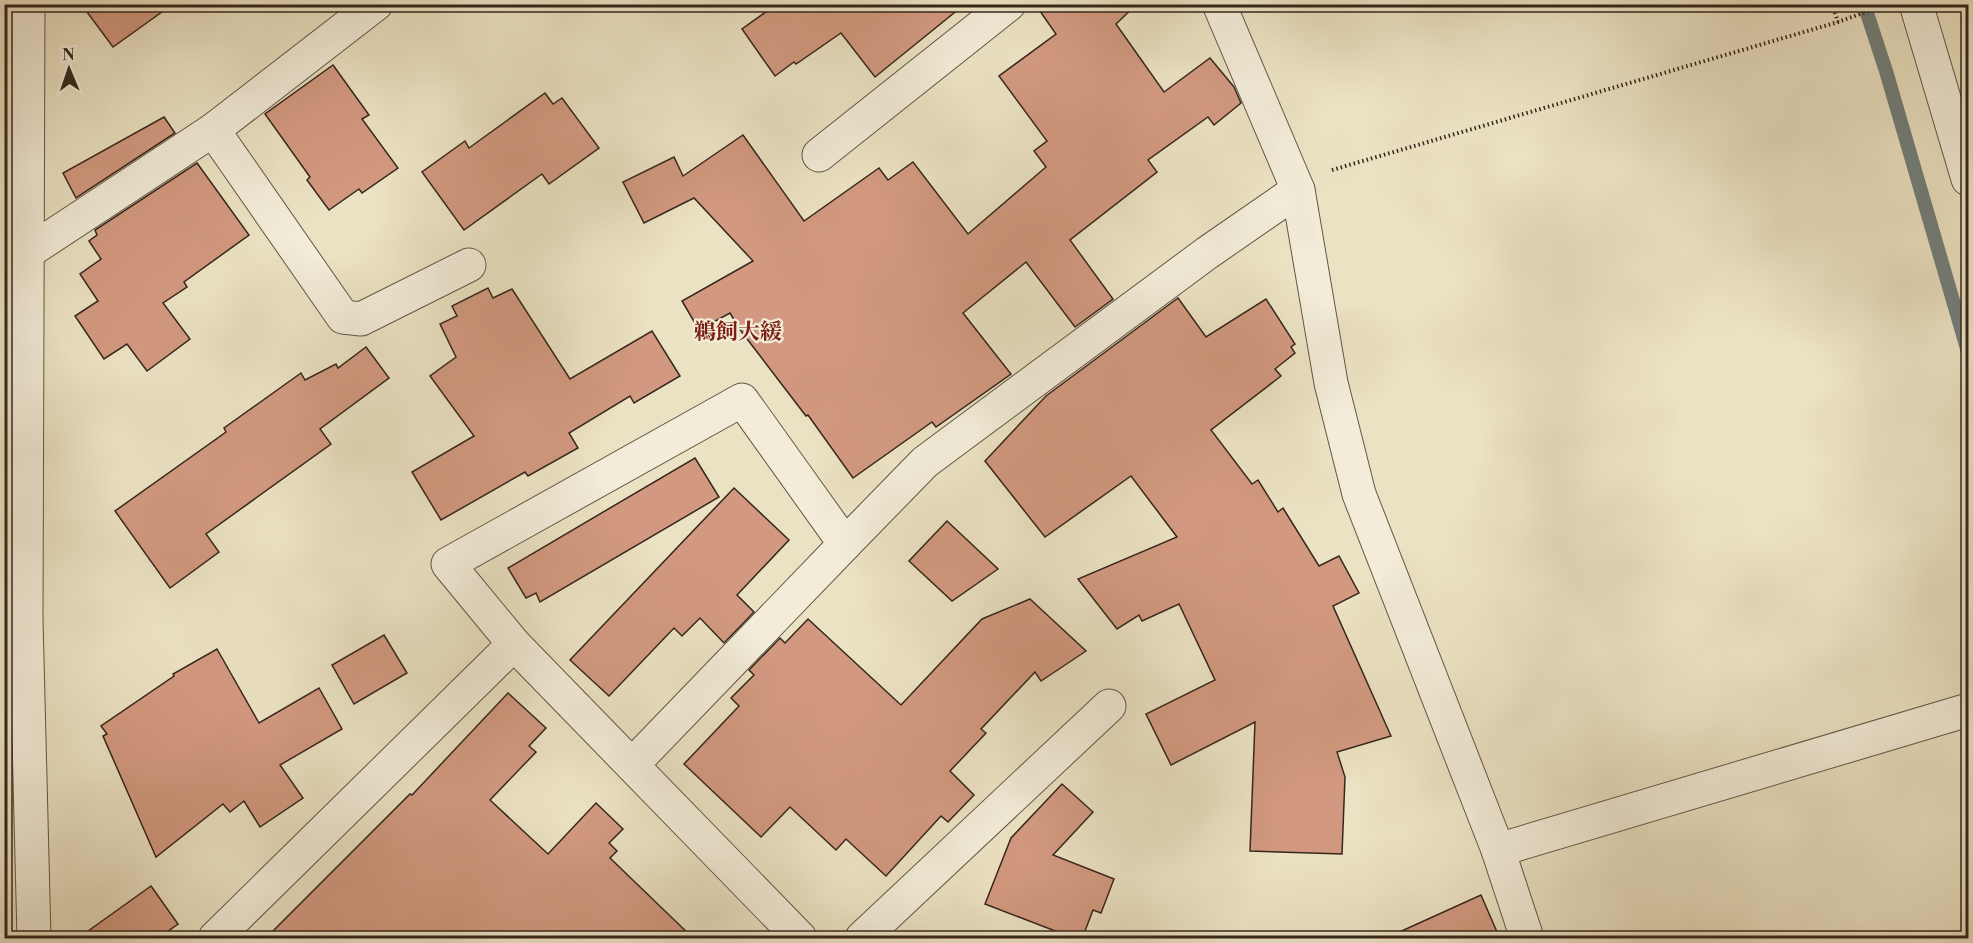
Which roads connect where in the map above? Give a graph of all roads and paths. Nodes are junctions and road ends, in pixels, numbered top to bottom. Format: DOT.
graph roads {
  1 [pos="28,4"];
  2 [pos="376,4"];
  3 [pos="1009,4"];
  4 [pos="1219,4"];
  5 [pos="1832,4"];
  6 [pos="1916,4"];
  7 [pos="1879,7"];
  8 [pos="1838,22"];
  9 [pos="213,130"];
  10 [pos="819,154"];
  11 [pos="1968,179"];
  12 [pos="1298,190"];
  13 [pos="28,252"];
  14 [pos="470,265"];
  15 [pos="845,544"];
  16 [pos="514,644"];
  17 [pos="1109,706"];
  18 [pos="1968,710"];
  19 [pos="632,765"];
  20 [pos="1498,850"];
  21 [pos="34,939"];
  22 [pos="215,939"];
  23 [pos="800,939"];
  24 [pos="862,939"];
  25 [pos="1527,939"];
  1 -- 13 [label="street"];
  2 -- 9 [label="street"];
  3 -- 10 [label="street"];
  4 -- 12 [label="street"];
  5 -- 8 [label="path"];
  6 -- 11 [label="street"];
  7 -- 8 [label="path"];
  8 -- 12 [label="path"];
  9 -- 13 [label="street"];
  9 -- 14 [label="street"];
  12 -- 15 [label="street"];
  12 -- 20 [label="street"];
  13 -- 21 [label="street"];
  15 -- 16 [label="street"];
  15 -- 19 [label="street"];
  16 -- 19 [label="street"];
  16 -- 22 [label="street"];
  17 -- 24 [label="street"];
  18 -- 20 [label="street"];
  19 -- 23 [label="street"];
  20 -- 25 [label="street"];
}
